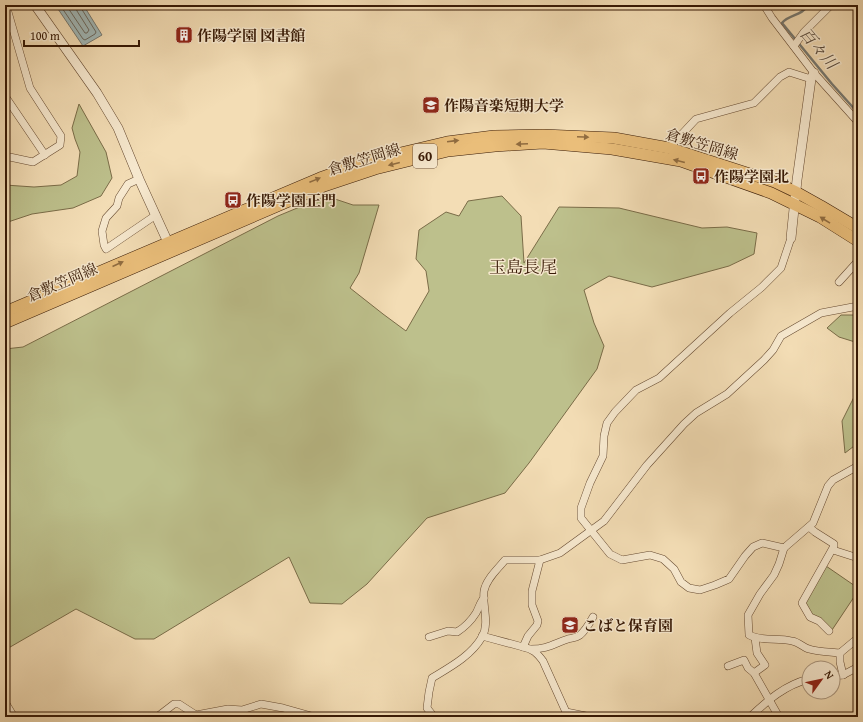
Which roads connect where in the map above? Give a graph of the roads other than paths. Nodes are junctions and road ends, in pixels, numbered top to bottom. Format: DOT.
graph roads {
  1 [pos="6,5"];
  2 [pos="35,5"];
  3 [pos="764,5"];
  4 [pos="831,5"];
  5 [pos="795,45"];
  6 [pos="813,76"];
  7 [pos="5,96"];
  8 [pos="858,122"];
  9 [pos="669,148"];
  10 [pos="45,155"];
  11 [pos="5,156"];
  12 [pos="139,179"];
  13 [pos="796,192"];
  14 [pos="795,204"];
  15 [pos="156,215"];
  16 [pos="858,228"];
  17 [pos="791,238"];
  18 [pos="858,241"];
  19 [pos="170,247"];
  20 [pos="858,261"];
  21 [pos="839,282"];
  22 [pos="858,306"];
  23 [pos="5,312"];
  24 [pos="5,323"];
  25 [pos="858,466"];
  26 [pos="809,527"];
  27 [pos="591,531"];
  28 [pos="784,548"];
  29 [pos="833,550"];
  30 [pos="858,558"];
  31 [pos="540,560"];
  32 [pos="484,598"];
  33 [pos="593,617"];
  34 [pos="830,631"];
  35 [pos="482,636"];
  36 [pos="430,637"];
  37 [pos="755,638"];
  38 [pos="858,638"];
  39 [pos="523,648"];
  40 [pos="531,648"];
  41 [pos="840,653"];
  42 [pos="728,666"];
  43 [pos="858,667"];
  44 [pos="754,673"];
  45 [pos="843,675"];
  46 [pos="801,682"];
  47 [pos="769,699"];
  48 [pos="5,702"];
  49 [pos="14,717"];
  50 [pos="157,717"];
  51 [pos="315,717"];
  52 [pos="434,717"];
  53 [pos="591,717"];
  54 [pos="750,717"];
  55 [pos="779,717"];
  1 -- 10 [label="street"];
  2 -- 12 [label="street"];
  3 -- 5 [label="street"];
  4 -- 5 [label="street"];
  5 -- 6 [label="street"];
  6 -- 8 [label="street"];
  6 -- 9 [label="street"];
  6 -- 13 [label="street"];
  7 -- 10 [label="street"];
  9 -- 13 [label="main road, 倉敷笠岡線 / 60"];
  19 -- 9 [label="main road, 倉敷笠岡線 / 60, one-way"];
  10 -- 11 [label="street"];
  12 -- 15 [label="street"];
  12 -- 15 [label="street"];
  13 -- 14 [label="street"];
  13 -- 16 [label="main road, 倉敷笠岡線 / 60"];
  14 -- 17 [label="street"];
  18 -- 14 [label="main road, 倉敷笠岡線 / 60, one-way"];
  14 -- 19 [label="main road, 倉敷笠岡線 / 60, one-way"];
  15 -- 19 [label="street"];
  17 -- 27 [label="street"];
  23 -- 19 [label="main road, 倉敷笠岡線 / 60, one-way"];
  19 -- 24 [label="main road, 倉敷笠岡線 / 60"];
  20 -- 21 [label="street"];
  22 -- 27 [label="street"];
  25 -- 26 [label="street"];
  26 -- 28 [label="street"];
  26 -- 29 [label="street"];
  27 -- 28 [label="street"];
  27 -- 31 [label="street"];
  28 -- 37 [label="street"];
  29 -- 30 [label="street"];
  29 -- 34 [label="street"];
  31 -- 32 [label="street"];
  31 -- 39 [label="street"];
  32 -- 35 [label="street"];
  32 -- 36 [label="street"];
  33 -- 40 [label="street"];
  35 -- 39 [label="street"];
  35 -- 52 [label="street"];
  37 -- 41 [label="street"];
  37 -- 44 [label="street"];
  38 -- 41 [label="street"];
  39 -- 40 [label="street"];
  40 -- 53 [label="street"];
  41 -- 45 [label="street"];
  42 -- 44 [label="street"];
  43 -- 45 [label="street"];
  44 -- 47 [label="street"];
  46 -- 47 [label="street"];
  47 -- 54 [label="street"];
  47 -- 55 [label="street"];
  48 -- 49 [label="street"];
  50 -- 51 [label="street"];
}
